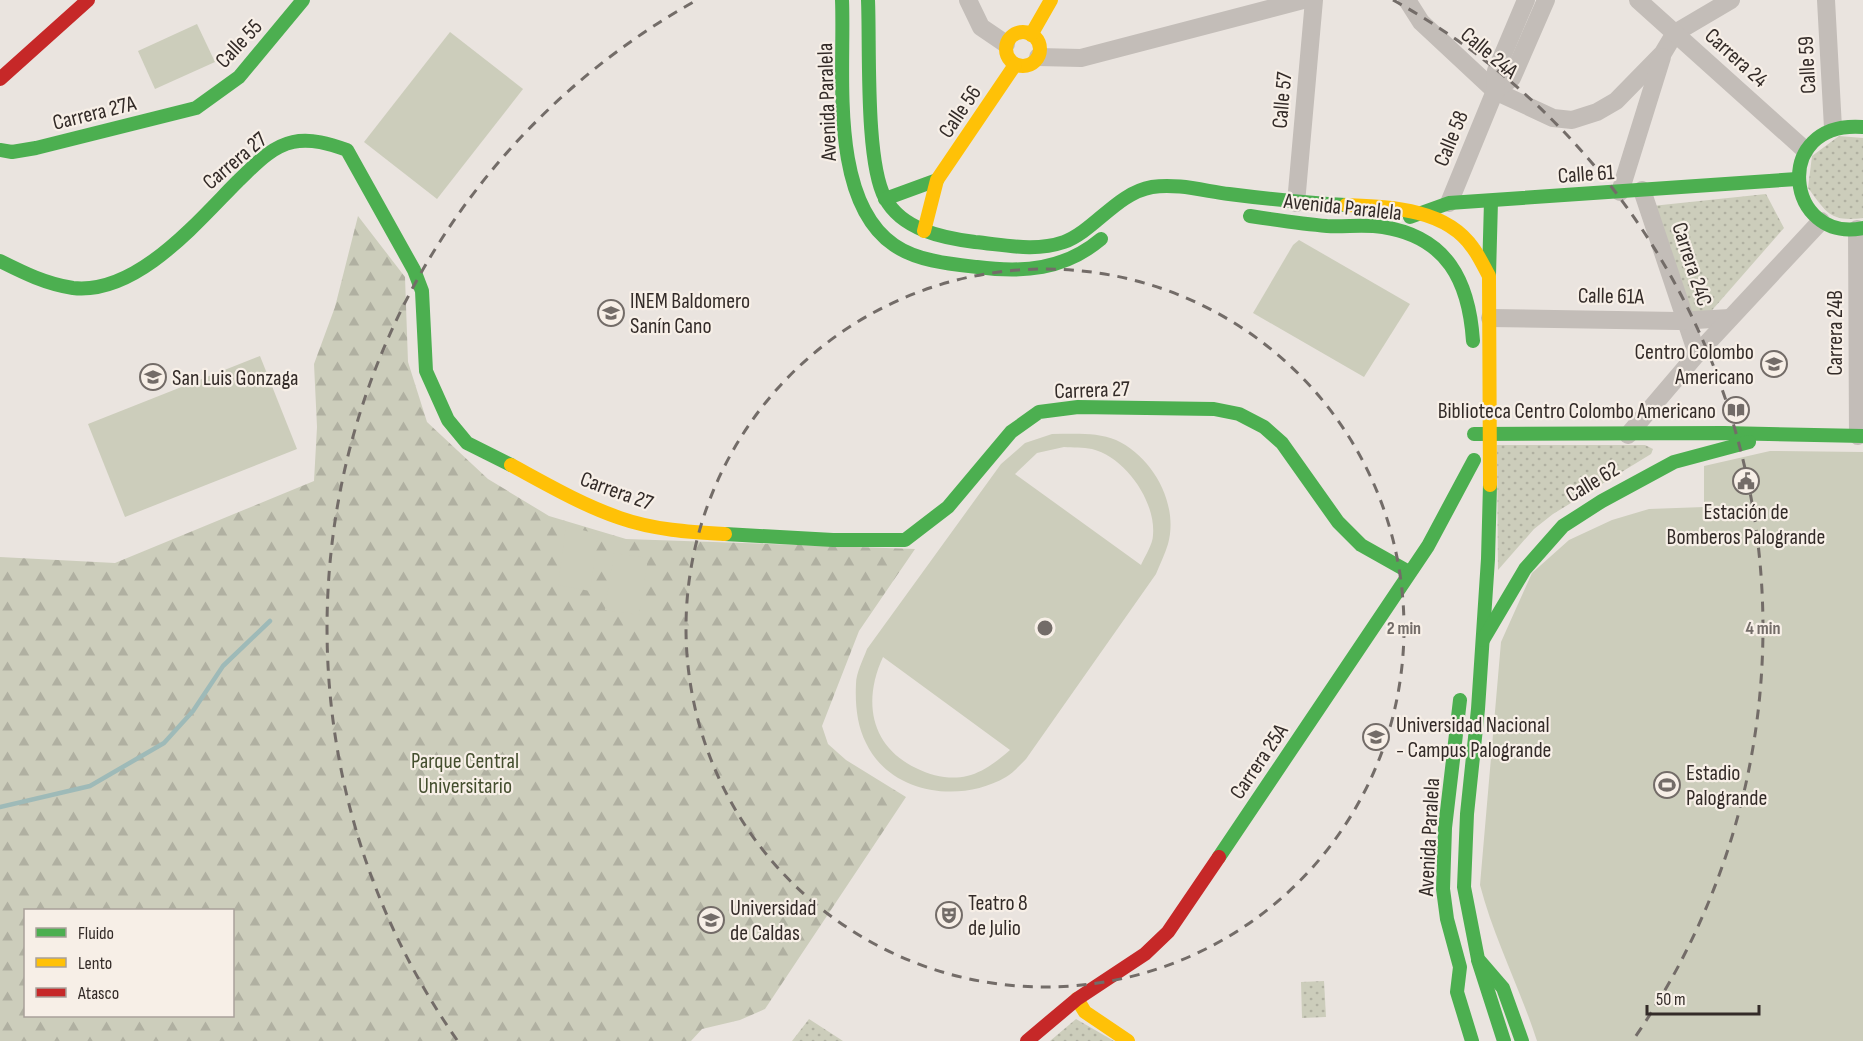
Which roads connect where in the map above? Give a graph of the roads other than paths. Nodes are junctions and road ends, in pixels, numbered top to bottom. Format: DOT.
graph roads {
  1 [pos="88,0"];
  2 [pos="303,0"];
  3 [pos="842,0"];
  4 [pos="868,0"];
  5 [pos="968,0"];
  6 [pos="1051,0"];
  7 [pos="1303,0"];
  8 [pos="1314,0"];
  9 [pos="1407,0"];
  10 [pos="1526,0"];
  11 [pos="1546,0"];
  12 [pos="1638,0"];
  13 [pos="1731,0"];
  14 [pos="1826,0"];
  15 [pos="1675,33"];
  16 [pos="1031,35"];
  17 [pos="1006,45"];
  18 [pos="1664,53"];
  19 [pos="1038,57"];
  20 [pos="1016,65"];
  21 [pos="0,79"];
  22 [pos="1495,91"];
  23 [pos="1624,94"];
  24 [pos="196,108"];
  25 [pos="1646,109"];
  26 [pos="1863,127"];
  27 [pos="1833,128"];
  28 [pos="0,150"];
  29 [pos="1805,150"];
  30 [pos="1797,179"];
  31 [pos="937,180"];
  32 [pos="1642,190"];
  33 [pos="1620,192"];
  34 [pos="885,199"];
  35 [pos="1491,201"];
  36 [pos="1296,203"];
  37 [pos="1449,203"];
  38 [pos="1233,213"];
  39 [pos="1420,213"];
  40 [pos="1821,222"];
  41 [pos="1112,227"];
  42 [pos="1382,227"];
  43 [pos="1860,229"];
  44 [pos="924,231"];
  45 [pos="0,261"];
  46 [pos="1489,276"];
  47 [pos="1490,318"];
  48 [pos="1730,318"];
  49 [pos="1686,321"];
  50 [pos="1696,354"];
  51 [pos="1473,358"];
  52 [pos="1474,415"];
  53 [pos="1474,434"];
  54 [pos="1491,434"];
  55 [pos="1683,434"];
  56 [pos="1780,434"];
  57 [pos="1628,435"];
  58 [pos="1861,436"];
  59 [pos="1474,460"];
  60 [pos="1674,462"];
  61 [pos="1473,493"];
  62 [pos="1409,572"];
  63 [pos="1482,642"];
  64 [pos="1461,687"];
  65 [pos="1478,959"];
  66 [pos="1460,967"];
  67 [pos="1077,999"];
  68 [pos="1480,1020"];
  69 [pos="1027,1041"];
  70 [pos="1128,1041"];
  71 [pos="1472,1041"];
  72 [pos="1504,1041"];
  73 [pos="1522,1041"];
  1 -- 21 [label="street"];
  2 -- 24 [label="street, Calle 55"];
  3 -- 41 [label="street, Avenida Paralela"];
  4 -- 34 [label="street, Avenida Paralela"];
  5 -- 17 [label="street"];
  6 -- 16 [label="street"];
  7 -- 19 [label="street"];
  8 -- 36 [label="street, Calle 57"];
  9 -- 22 [label="street, Calle 24A"];
  10 -- 22 [label="street, Calle 58"];
  11 -- 22 [label="street, Calle 58"];
  12 -- 15 [label="street, Carrera 24"];
  13 -- 15 [label="street"];
  14 -- 27 [label="street, Calle 59"];
  15 -- 18 [label="street, Calle 24A"];
  15 -- 29 [label="street, Carrera 24"];
  16 -- 17 [label="street"];
  16 -- 19 [label="street"];
  17 -- 20 [label="street"];
  18 -- 23 [label="street, Calle 24A"];
  18 -- 25 [label="street"];
  19 -- 20 [label="street"];
  20 -- 31 [label="street, Calle 56"];
  22 -- 23 [label="street, Calle 24A"];
  22 -- 37 [label="street, Calle 58"];
  23 -- 25 [label="street"];
  24 -- 28 [label="street, Carrera 27A"];
  25 -- 33 [label="street"];
  26 -- 27 [label="street"];
  27 -- 29 [label="street"];
  29 -- 30 [label="street"];
  30 -- 32 [label="street, Calle 61"];
  30 -- 40 [label="street"];
  31 -- 34 [label="street"];
  31 -- 44 [label="street, Calle 56"];
  32 -- 33 [label="street, Calle 61"];
  32 -- 49 [label="street, Carrera 24C"];
  33 -- 35 [label="street, Calle 61"];
  34 -- 44 [label="street, Avenida Paralela"];
  35 -- 37 [label="street, Calle 61"];
  35 -- 46 [label="street"];
  36 -- 39 [label="street, Avenida Paralela"];
  36 -- 44 [label="street, Avenida Paralela"];
  37 -- 39 [label="street, Calle 61"];
  38 -- 42 [label="street, Avenida Paralela"];
  39 -- 42 [label="street, Calle 61"];
  39 -- 46 [label="street, Avenida Paralela"];
  40 -- 43 [label="street"];
  40 -- 48 [label="street, Calle 62"];
  42 -- 51 [label="street, Avenida Paralela"];
  43 -- 58 [label="street, Carrera 24B"];
  45 -- 62 [label="street, Carrera 27"];
  46 -- 47 [label="street, Avenida Paralela"];
  47 -- 49 [label="street, Calle 61A"];
  47 -- 54 [label="street, Avenida Paralela"];
  48 -- 49 [label="street, Calle 61A"];
  48 -- 50 [label="street, Calle 62"];
  49 -- 50 [label="street, Carrera 24C"];
  50 -- 57 [label="street, Calle 62"];
  52 -- 53 [label="street"];
  53 -- 54 [label="street, Calle 62"];
  53 -- 59 [label="street"];
  54 -- 57 [label="street, Calle 62"];
  54 -- 63 [label="street, Avenida Paralela"];
  55 -- 56 [label="street, Calle 62"];
  55 -- 57 [label="street, Calle 62"];
  55 -- 60 [label="street"];
  56 -- 58 [label="street, Calle 62"];
  56 -- 60 [label="street, Calle 62"];
  59 -- 61 [label="street"];
  59 -- 62 [label="street, Carrera 25A"];
  60 -- 63 [label="street, Calle 62"];
  62 -- 67 [label="street, Carrera 25A"];
  63 -- 65 [label="street, Avenida Paralela"];
  64 -- 66 [label="street, Avenida Paralela"];
  65 -- 72 [label="street, Avenida Paralela"];
  65 -- 73 [label="street"];
  66 -- 68 [label="street, Avenida Paralela"];
  66 -- 71 [label="street"];
  67 -- 69 [label="street, Carrera 25A"];
  67 -- 70 [label="street"];
}
